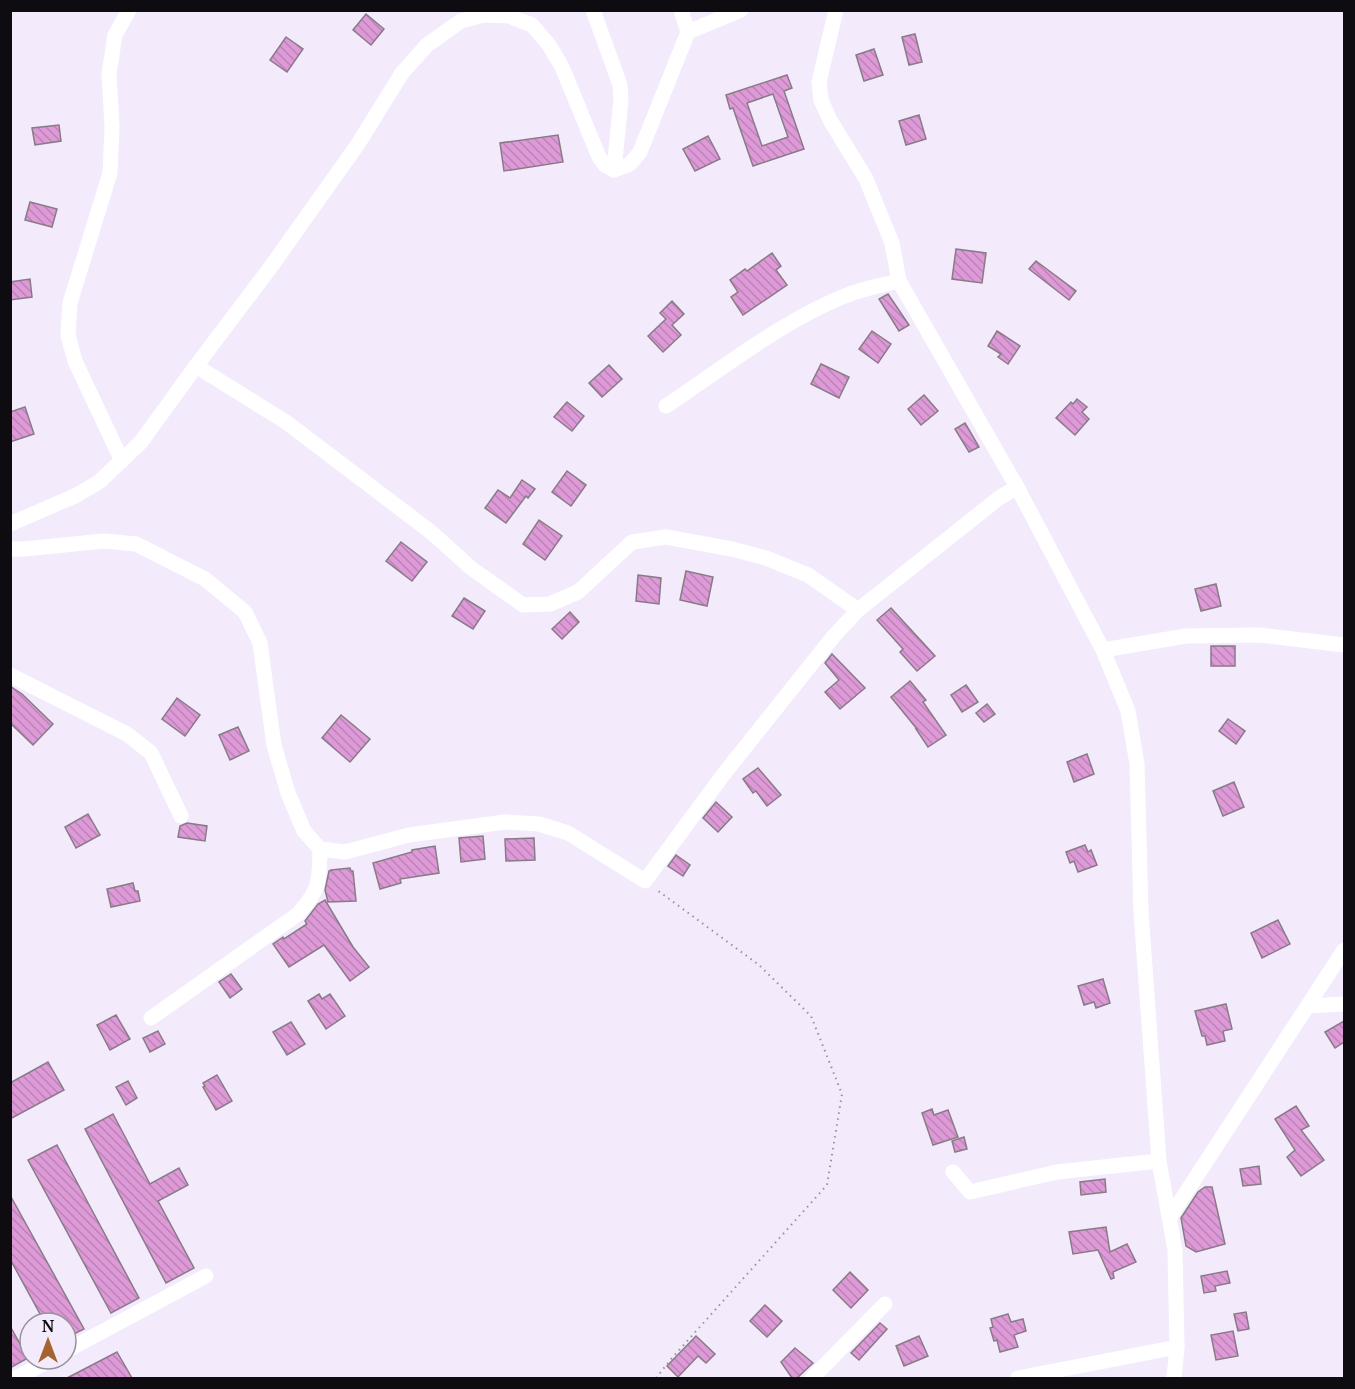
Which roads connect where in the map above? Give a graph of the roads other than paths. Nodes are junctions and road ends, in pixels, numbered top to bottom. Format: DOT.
graph roads {
  1 [pos="129,10"];
  2 [pos="593,10"];
  3 [pos="681,10"];
  4 [pos="741,10"];
  5 [pos="836,10"];
  6 [pos="688,32"];
  7 [pos="614,170"];
  8 [pos="899,281"];
  9 [pos="196,366"];
  10 [pos="666,406"];
  11 [pos="122,461"];
  12 [pos="1017,487"];
  13 [pos="10,525"];
  14 [pos="10,549"];
  15 [pos="858,610"];
  16 [pos="1344,645"];
  17 [pos="1103,650"];
  18 [pos="10,675"];
  19 [pos="181,816"];
  20 [pos="320,849"];
  21 [pos="1344,950"];
  22 [pos="1344,1004"];
  23 [pos="1308,1006"];
  24 [pos="151,1018"];
  25 [pos="1159,1161"];
  26 [pos="953,1172"];
  27 [pos="1170,1217"];
  28 [pos="206,1276"];
  29 [pos="885,1304"];
  30 [pos="78,1345"];
  31 [pos="1177,1347"];
  32 [pos="812,1378"];
  33 [pos="1018,1378"];
  34 [pos="1174,1378"];
  1 -- 11 [label="street"];
  2 -- 7 [label="street"];
  3 -- 6 [label="street"];
  4 -- 6 [label="street"];
  5 -- 8 [label="street"];
  6 -- 7 [label="street"];
  7 -- 9 [label="street"];
  8 -- 10 [label="street"];
  8 -- 12 [label="street"];
  9 -- 11 [label="street"];
  9 -- 15 [label="street"];
  11 -- 13 [label="street"];
  12 -- 15 [label="street"];
  12 -- 17 [label="street"];
  14 -- 20 [label="street"];
  15 -- 20 [label="street"];
  16 -- 17 [label="street"];
  17 -- 25 [label="street"];
  18 -- 19 [label="street"];
  20 -- 24 [label="street"];
  21 -- 23 [label="street"];
  22 -- 23 [label="street"];
  23 -- 27 [label="street"];
  25 -- 26 [label="street"];
  25 -- 27 [label="street"];
  27 -- 31 [label="street"];
  28 -- 30 [label="street"];
  29 -- 32 [label="street"];
  31 -- 33 [label="street"];
  31 -- 34 [label="street"];
}
